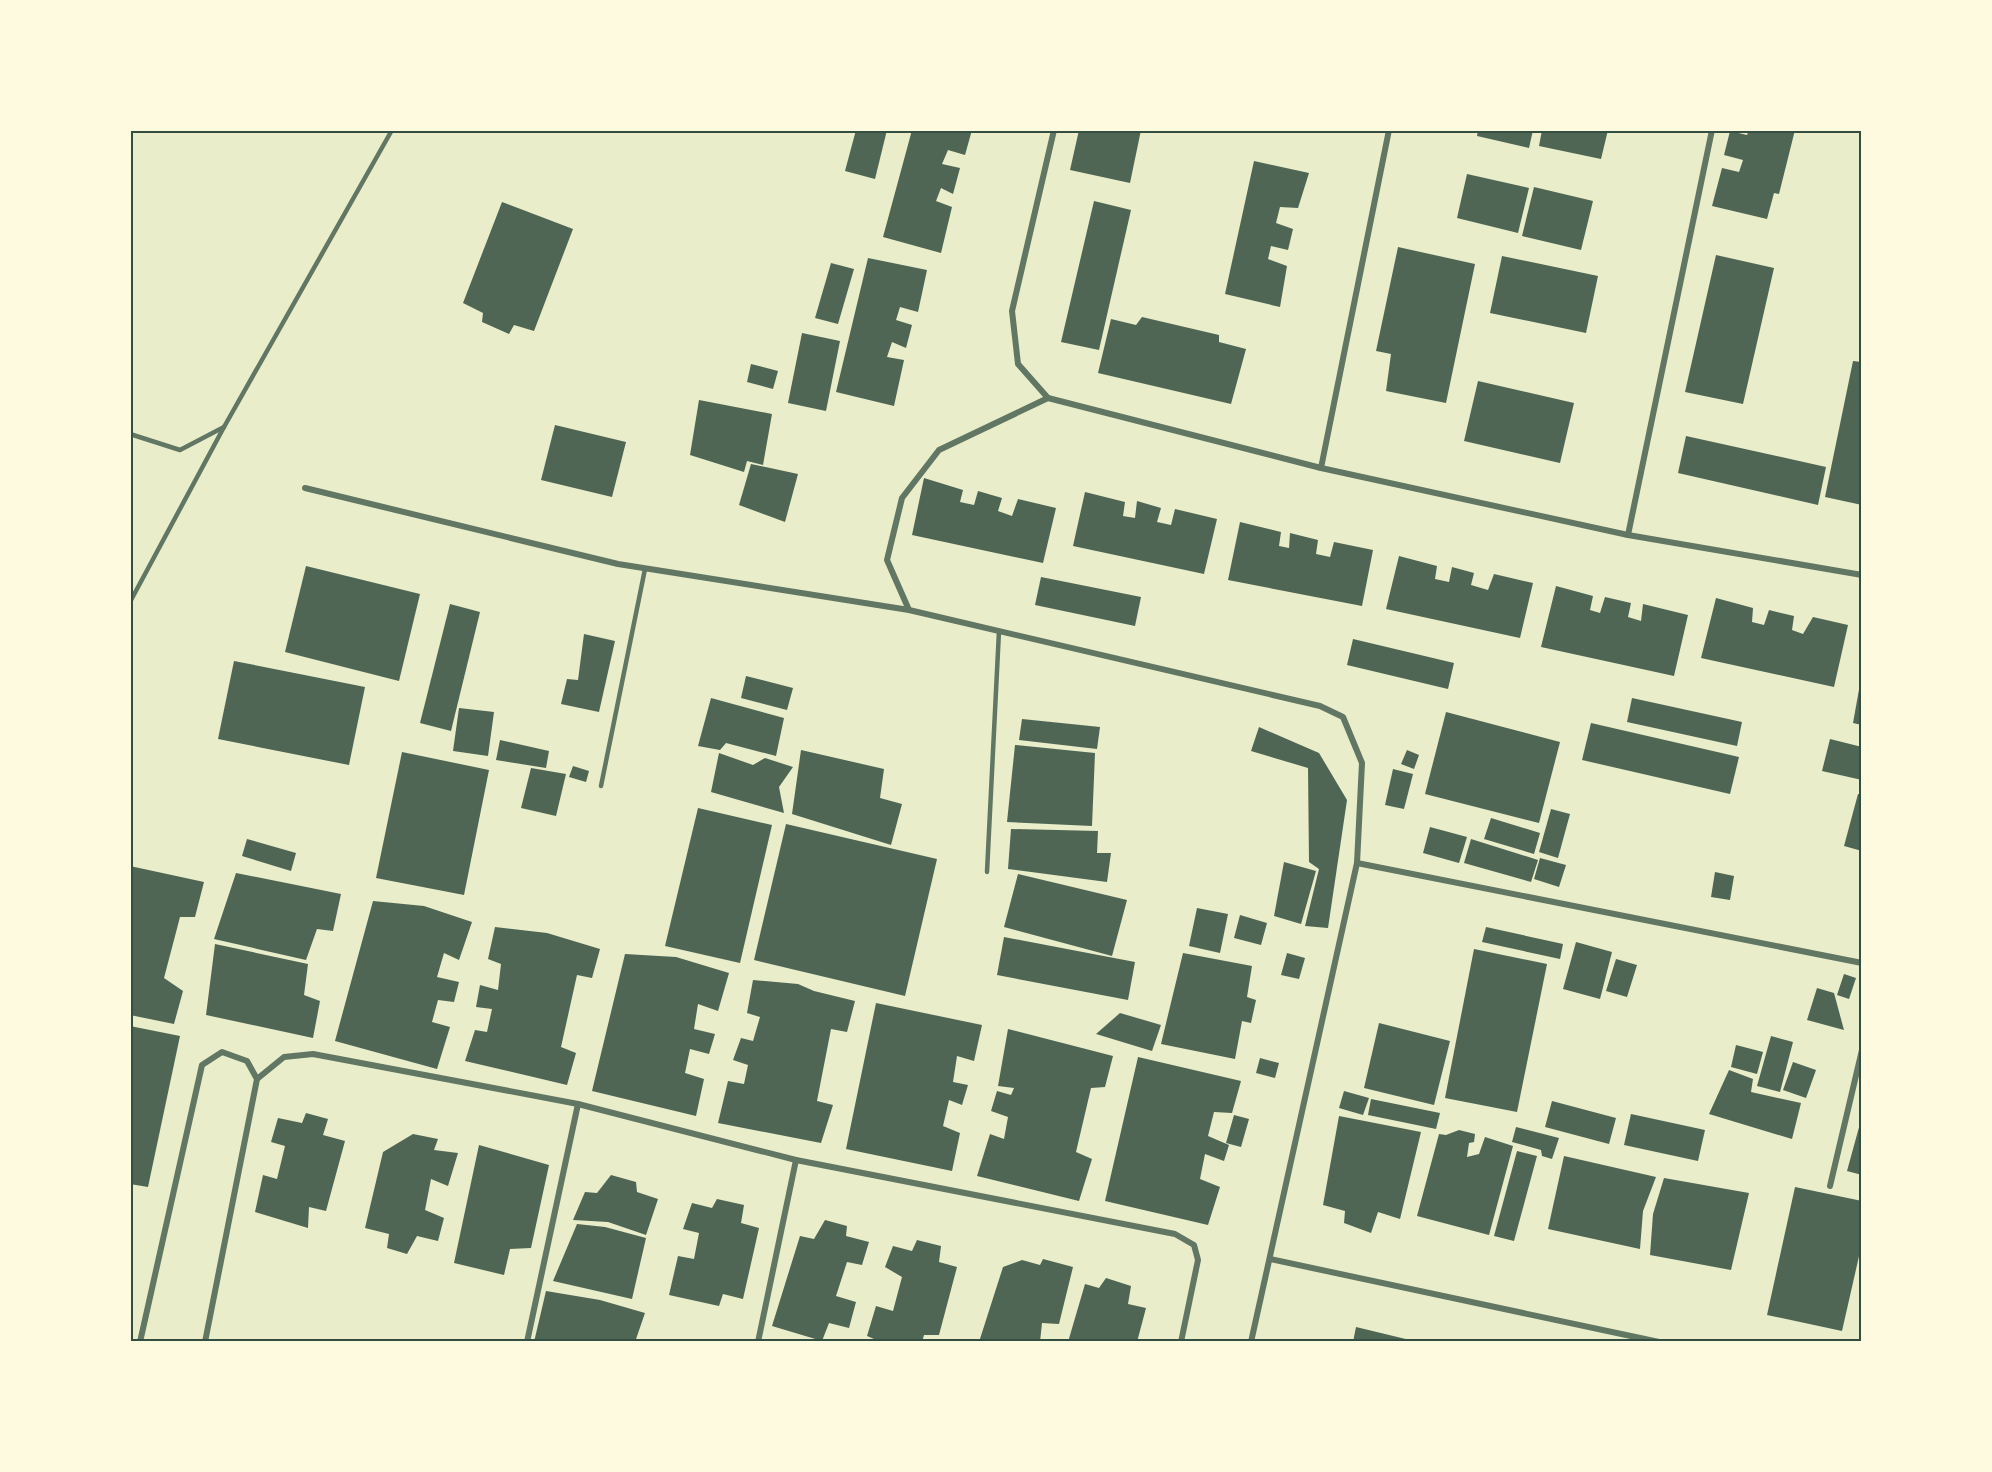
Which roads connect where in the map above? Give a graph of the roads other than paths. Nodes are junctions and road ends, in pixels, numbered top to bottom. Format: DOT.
graph roads {
  1 [pos="392,130"];
  2 [pos="1054,130"];
  3 [pos="1389,130"];
  4 [pos="1712,130"];
  5 [pos="1048,398"];
  6 [pos="224,427"];
  7 [pos="130,434"];
  8 [pos="1321,468"];
  9 [pos="305,488"];
  10 [pos="1628,535"];
  11 [pos="645,569"];
  12 [pos="1862,575"];
  13 [pos="130,602"];
  14 [pos="909,610"];
  15 [pos="999,630"];
  16 [pos="601,786"];
  17 [pos="1357,863"];
  18 [pos="987,872"];
  19 [pos="1862,963"];
  20 [pos="1862,1050"];
  21 [pos="257,1079"];
  22 [pos="578,1104"];
  23 [pos="796,1160"];
  24 [pos="1830,1186"];
  25 [pos="1270,1259"];
  26 [pos="140,1341"];
  27 [pos="205,1341"];
  28 [pos="527,1341"];
  29 [pos="758,1341"];
  30 [pos="1181,1341"];
  31 [pos="1251,1341"];
  32 [pos="1659,1341"];
  1 -- 6 [label="lane"];
  2 -- 5 [label="street"];
  3 -- 8 [label="street"];
  4 -- 10 [label="street"];
  5 -- 8 [label="street"];
  5 -- 14 [label="street"];
  6 -- 7 [label="lane"];
  6 -- 13 [label="lane"];
  8 -- 10 [label="street"];
  9 -- 11 [label="street"];
  10 -- 12 [label="street"];
  11 -- 14 [label="street"];
  11 -- 16 [label="lane"];
  14 -- 15 [label="street"];
  15 -- 17 [label="street"];
  15 -- 18 [label="lane"];
  17 -- 19 [label="street"];
  17 -- 25 [label="street"];
  20 -- 24 [label="street"];
  21 -- 22 [label="street"];
  21 -- 26 [label="street"];
  21 -- 27 [label="street"];
  22 -- 23 [label="street"];
  22 -- 28 [label="street"];
  23 -- 29 [label="street"];
  23 -- 30 [label="street"];
  25 -- 31 [label="street"];
  25 -- 32 [label="street"];
}
